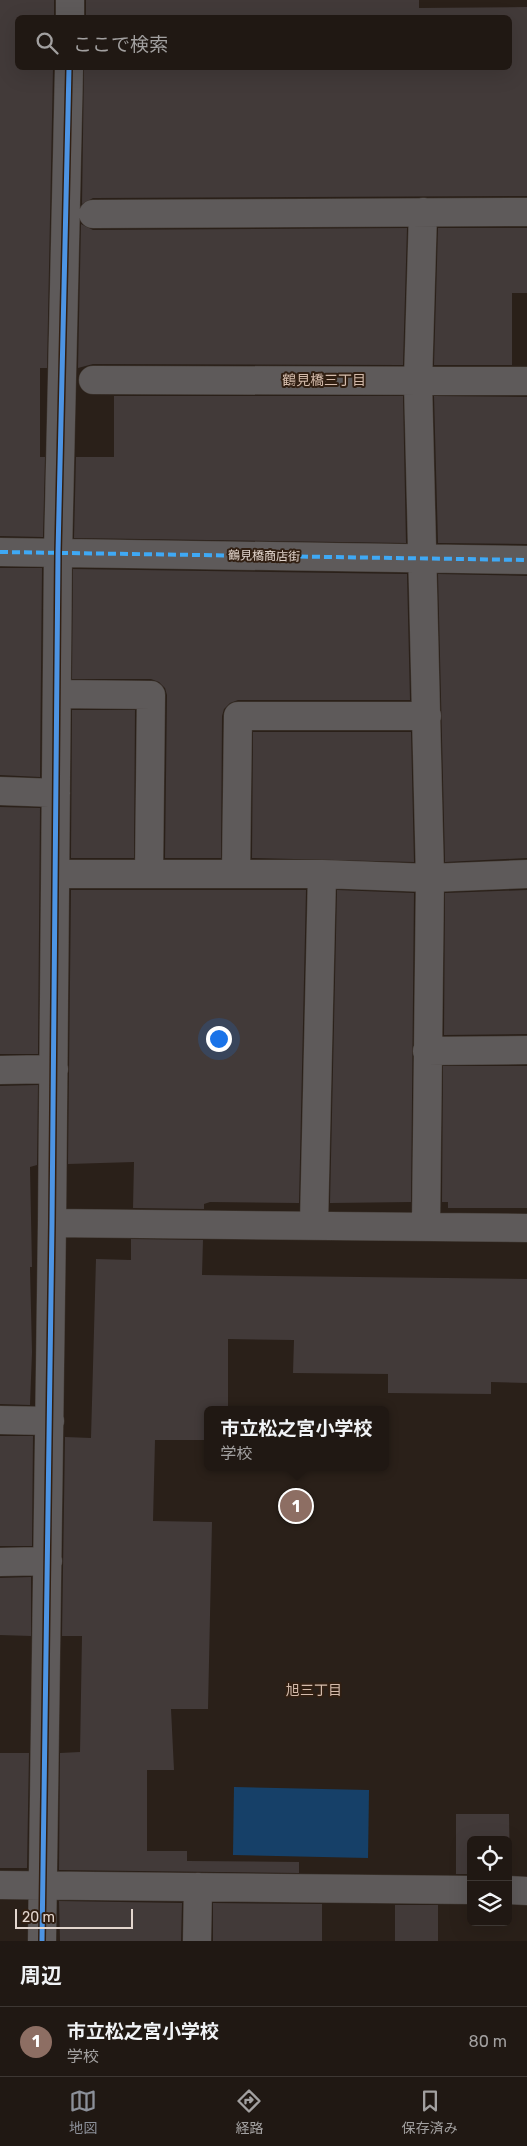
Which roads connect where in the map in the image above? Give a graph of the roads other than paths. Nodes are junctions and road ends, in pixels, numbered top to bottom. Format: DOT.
graph roads {
  1 [pos="70,0"];
  2 [pos="70,15"];
  3 [pos="69,70"];
  4 [pos="423,212"];
  5 [pos="527,212"];
  6 [pos="93,214"];
  7 [pos="93,380"];
  8 [pos="527,381"];
  9 [pos="418,382"];
  10 [pos="0,552"];
  11 [pos="58,553"];
  12 [pos="423,558"];
  13 [pos="527,560"];
  14 [pos="57,694"];
  15 [pos="427,716"];
  16 [pos="0,791"];
  17 [pos="56,793"];
  18 [pos="56,874"];
  19 [pos="149,874"];
  20 [pos="236,874"];
  21 [pos="322,874"];
  22 [pos="527,874"];
  23 [pos="430,878"];
  24 [pos="527,1050"];
  25 [pos="427,1051"];
  26 [pos="54,1069"];
  27 [pos="0,1070"];
  28 [pos="52,1223"];
  29 [pos="314,1224"];
  30 [pos="426,1226"];
  31 [pos="527,1228"];
  32 [pos="0,1420"];
  33 [pos="50,1421"];
  34 [pos="48,1561"];
  35 [pos="0,1562"];
  36 [pos="0,1886"];
  37 [pos="43,1886"];
  38 [pos="198,1887"];
  39 [pos="467,1890"];
  40 [pos="512,1890"];
  41 [pos="527,1891"];
  42 [pos="42,1941"];
  43 [pos="197,1941"];
  1 -- 2 [label="street"];
  3 -- 11 [label="street"];
  4 -- 5 [label="street"];
  4 -- 6 [label="street"];
  4 -- 9 [label="street"];
  7 -- 9 [label="street"];
  8 -- 9 [label="street"];
  9 -- 12 [label="street"];
  10 -- 11 [label="street, 鶴見橋商店街"];
  11 -- 12 [label="street, 鶴見橋商店街"];
  11 -- 14 [label="street"];
  12 -- 13 [label="street, 鶴見橋商店街"];
  12 -- 15 [label="street"];
  14 -- 17 [label="street"];
  14 -- 19 [label="street"];
  15 -- 20 [label="street"];
  15 -- 23 [label="street"];
  16 -- 17 [label="street"];
  17 -- 18 [label="street"];
  18 -- 19 [label="street"];
  18 -- 26 [label="street"];
  19 -- 20 [label="street"];
  20 -- 21 [label="street"];
  21 -- 23 [label="street"];
  21 -- 29 [label="street"];
  22 -- 23 [label="street"];
  23 -- 25 [label="street"];
  24 -- 25 [label="street"];
  25 -- 30 [label="street"];
  26 -- 27 [label="street"];
  26 -- 28 [label="street"];
  28 -- 29 [label="street"];
  28 -- 33 [label="street"];
  29 -- 30 [label="street"];
  30 -- 31 [label="street"];
  32 -- 33 [label="street"];
  33 -- 34 [label="street"];
  34 -- 35 [label="street"];
  34 -- 37 [label="street"];
  36 -- 37 [label="street"];
  37 -- 38 [label="street"];
  37 -- 42 [label="street"];
  38 -- 39 [label="street"];
  38 -- 43 [label="street"];
  40 -- 41 [label="street"];
}
